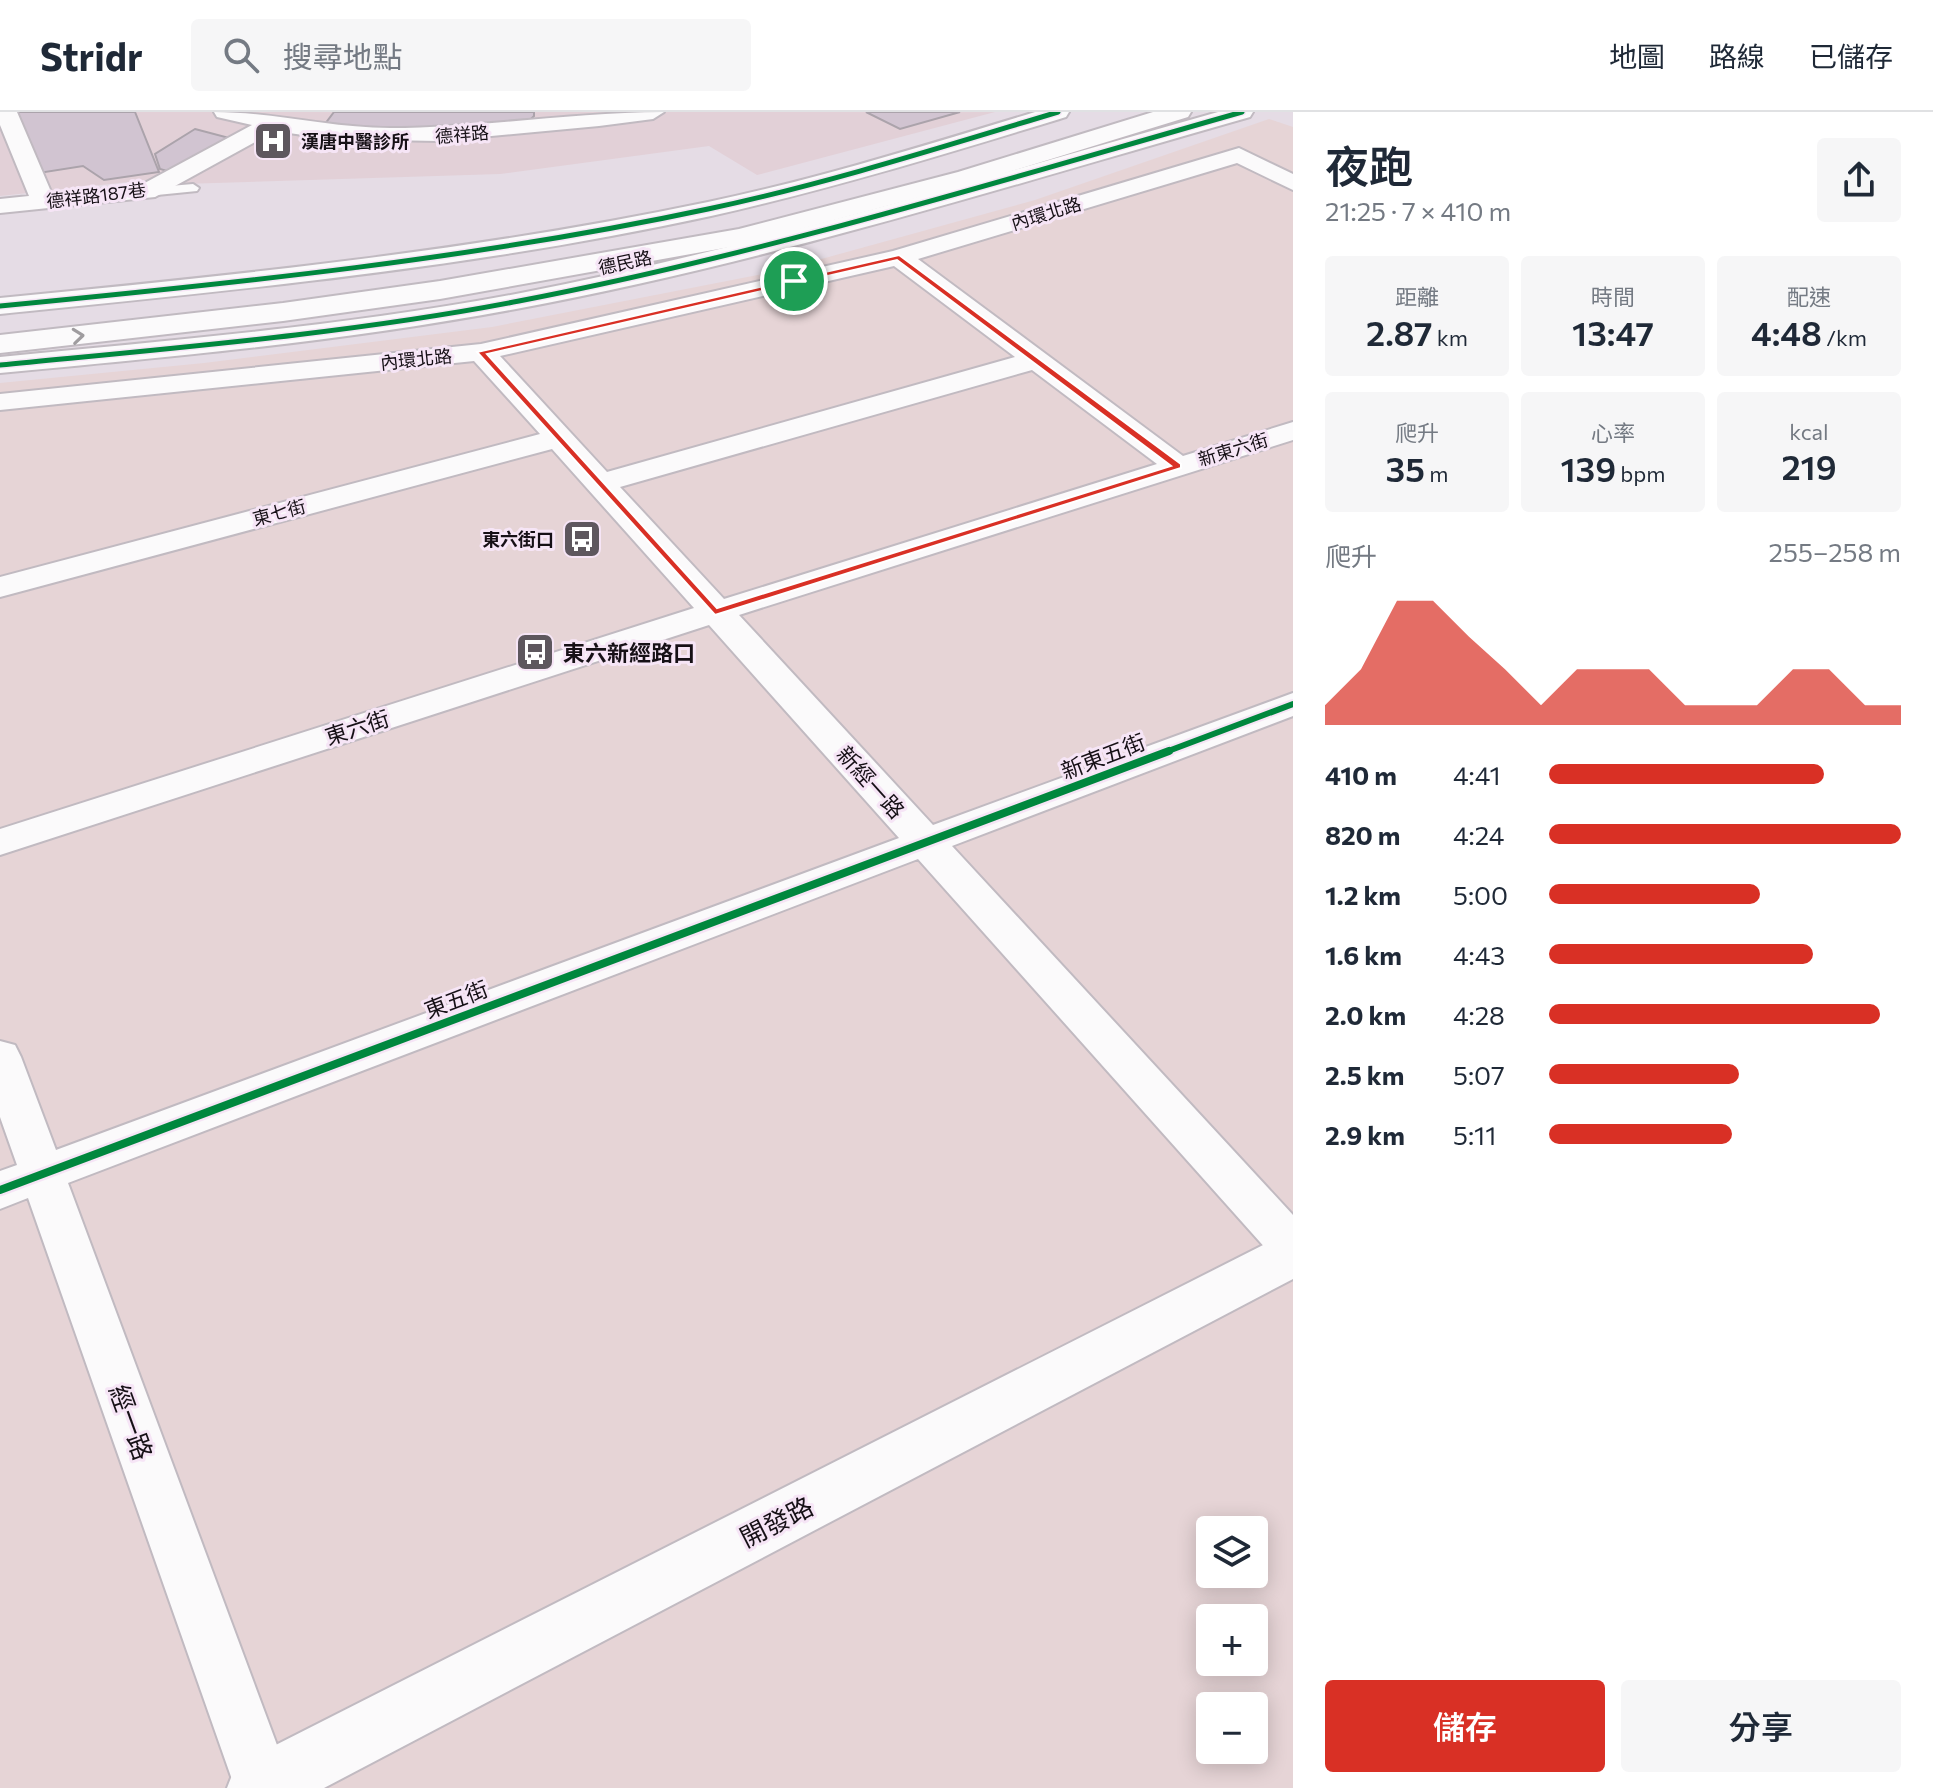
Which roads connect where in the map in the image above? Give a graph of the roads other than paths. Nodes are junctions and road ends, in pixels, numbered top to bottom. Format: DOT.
graph roads {
  1 [pos="6,112"];
  2 [pos="225,112"];
  3 [pos="653,112"];
  4 [pos="1058,112"];
  5 [pos="1119,112"];
  6 [pos="1179,112"];
  7 [pos="1242,112"];
  8 [pos="555,118"];
  9 [pos="272,123"];
  10 [pos="1293,183"];
  11 [pos="193,188"];
  12 [pos="147,192"];
  13 [pos="43,202"];
  14 [pos="0,206"];
  15 [pos="899,257"];
  16 [pos="0,306"];
  17 [pos="0,323"];
  18 [pos="0,344"];
  19 [pos="481,352"];
  20 [pos="1036,360"];
  21 [pos="0,365"];
  22 [pos="0,402"];
  23 [pos="1293,431"];
  24 [pos="559,438"];
  25 [pos="1178,466"];
  26 [pos="600,483"];
  27 [pos="0,587"];
  28 [pos="715,612"];
  29 [pos="1293,704"];
  30 [pos="0,842"];
  31 [pos="925,842"];
  32 [pos="0,1057"];
  33 [pos="21,1182"];
  34 [pos="1293,1247"];
  35 [pos="1293,1254"];
  36 [pos="262,1787"];
  1 -- 13 [label="street"];
  2 -- 9 [label="street, 德祥路"];
  3 -- 8 [label="street, 德祥路"];
  4 -- 16 [label="street, 德民路"];
  5 -- 17 [label="street, 德民路"];
  18 -- 6 [label="street, 德民路, one-way"];
  7 -- 21 [label="street, 德民路"];
  8 -- 9 [label="street, 德祥路"];
  9 -- 12 [label="street, 德祥路187巷"];
  10 -- 15 [label="street, 內環北路"];
  11 -- 12 [label="lane"];
  12 -- 13 [label="street, 德祥路187巷"];
  13 -- 14 [label="street, 德祥路187巷"];
  15 -- 19 [label="street, 內環北路"];
  15 -- 20 [label="street"];
  19 -- 22 [label="street, 內環北路"];
  19 -- 24 [label="street, 新經一路"];
  20 -- 25 [label="street"];
  20 -- 26 [label="street"];
  23 -- 25 [label="street, 新東六街"];
  24 -- 26 [label="street, 新經一路"];
  24 -- 27 [label="street, 東七街"];
  25 -- 28 [label="street, 新東六街"];
  26 -- 28 [label="street, 新經一路"];
  28 -- 30 [label="street, 東六街"];
  28 -- 31 [label="street, 新經一路"];
  29 -- 31 [label="street, 新東五街"];
  31 -- 33 [label="street, 東五街"];
  31 -- 34 [label="street, 新經一路"];
  32 -- 33 [label="street, 經一路"];
  33 -- 36 [label="street, 經一路"];
  35 -- 36 [label="street, 開發路"];
}
